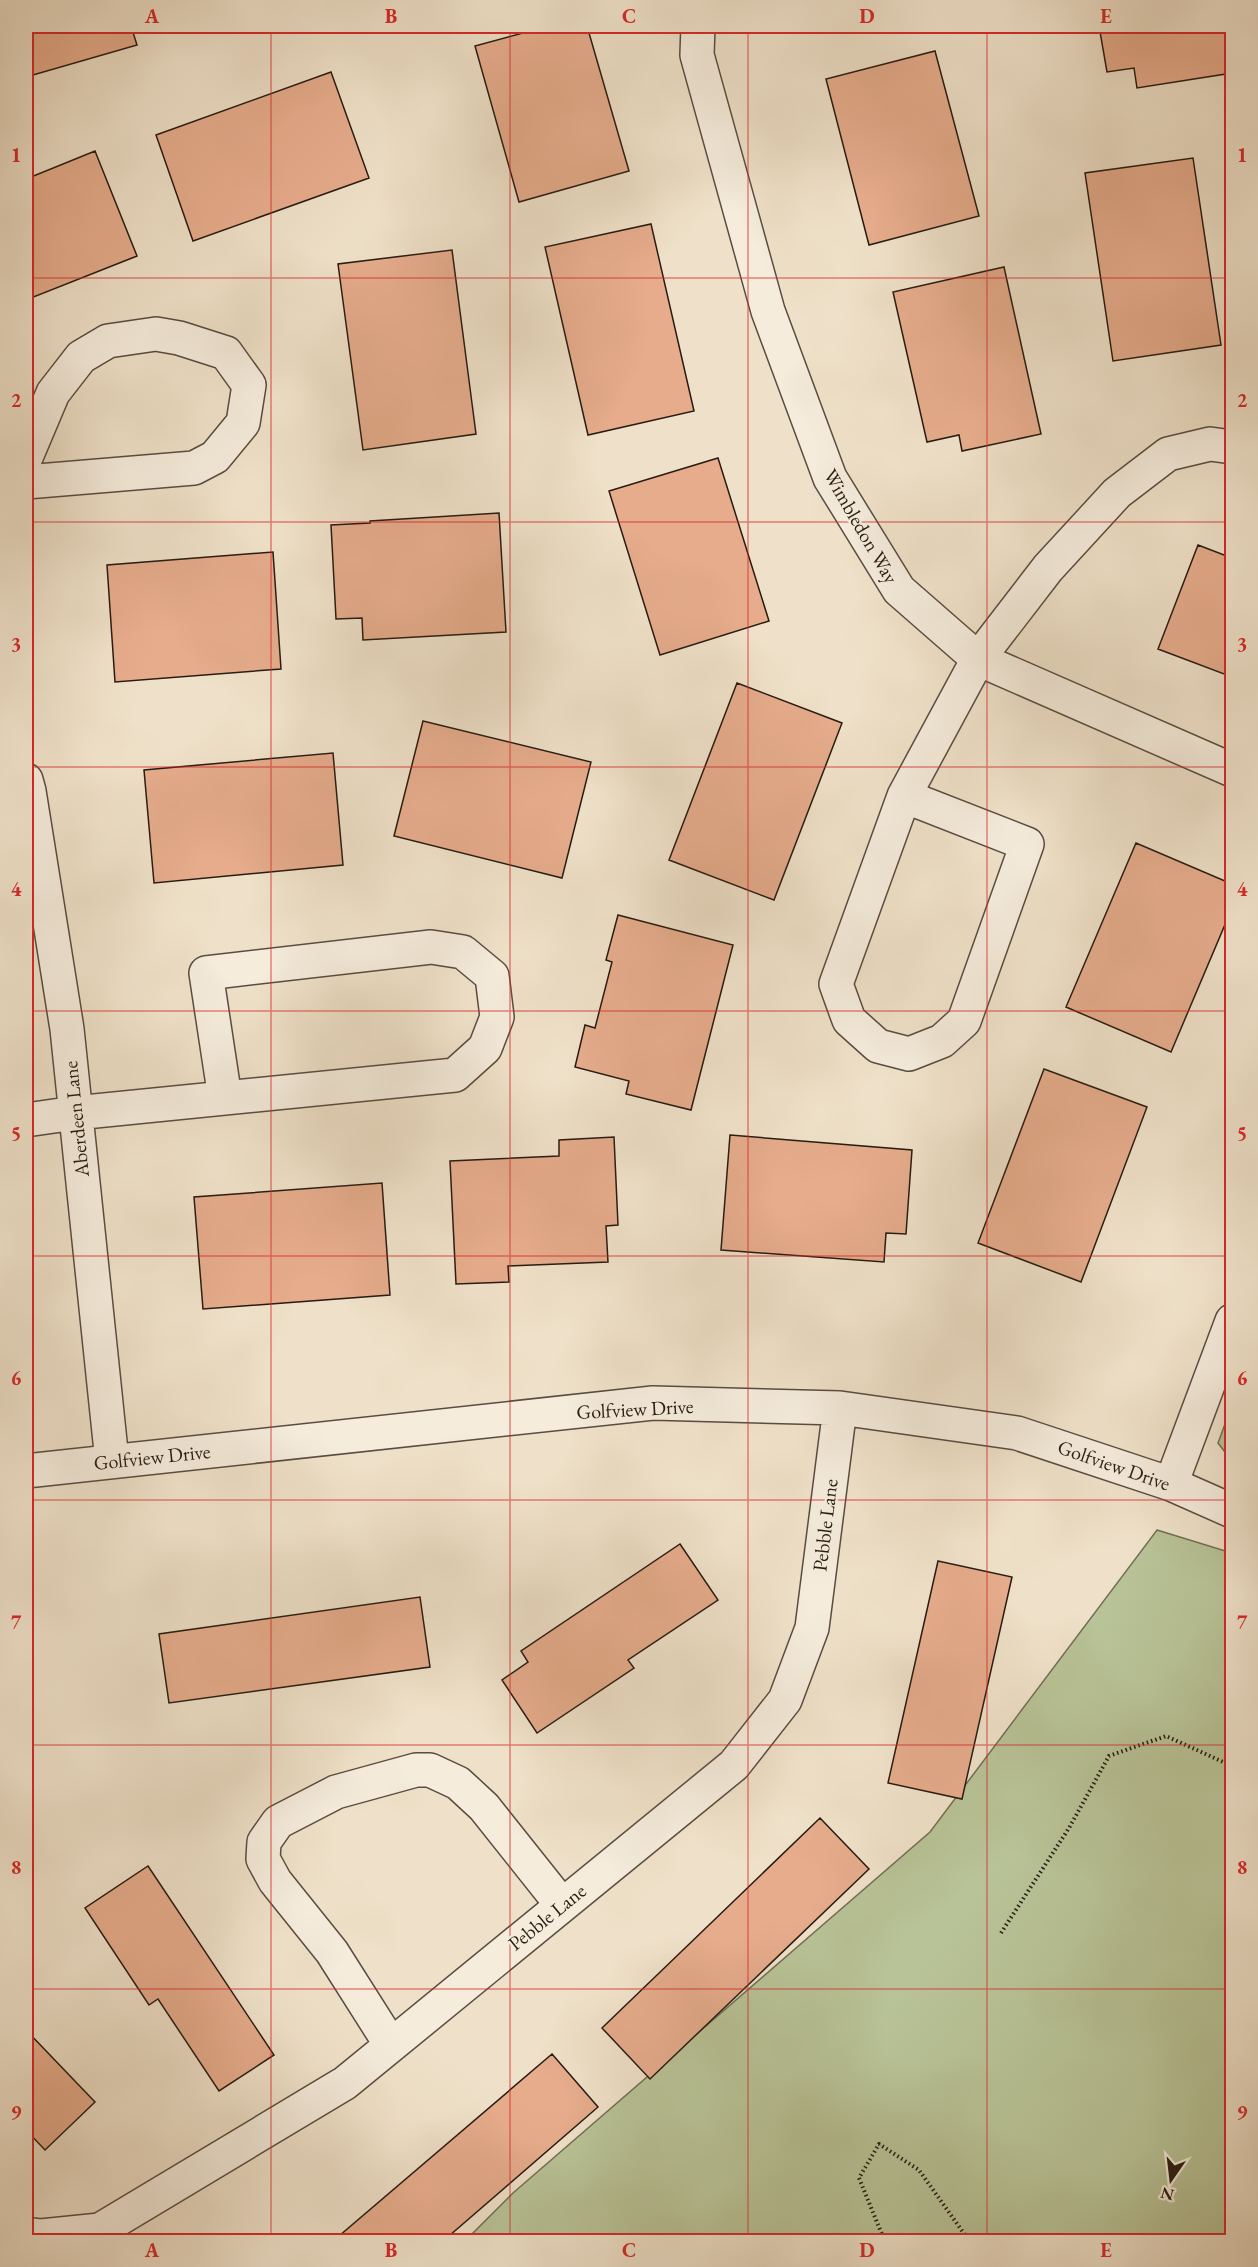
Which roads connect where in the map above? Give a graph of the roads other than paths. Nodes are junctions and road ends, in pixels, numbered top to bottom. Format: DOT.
graph roads {
  1 [pos="698,26"];
  2 [pos="1233,447"];
  3 [pos="26,457"];
  4 [pos="26,482"];
  5 [pos="978,659"];
  6 [pos="1233,770"];
  7 [pos="26,780"];
  8 [pos="904,796"];
  9 [pos="225,1098"];
  10 [pos="75,1113"];
  11 [pos="26,1120"];
  12 [pos="1233,1321"];
  13 [pos="840,1408"];
  14 [pos="112,1461"];
  15 [pos="26,1471"];
  16 [pos="1171,1484"];
  17 [pos="1233,1511"];
  18 [pos="562,1905"];
  19 [pos="391,2045"];
  20 [pos="26,2234"];
  1 -- 5 [label="street, Wimbledon Way"];
  2 -- 5 [label="street"];
  3 -- 4 [label="street"];
  5 -- 6 [label="street, Wimbledon Way"];
  5 -- 8 [label="street"];
  7 -- 10 [label="street, Aberdeen Lane"];
  8 -- 8 [label="street"];
  9 -- 9 [label="street"];
  9 -- 10 [label="street"];
  10 -- 11 [label="street"];
  10 -- 14 [label="street, Aberdeen Lane"];
  12 -- 16 [label="street"];
  13 -- 14 [label="street, Golfview Drive"];
  13 -- 16 [label="street, Golfview Drive"];
  13 -- 18 [label="street, Pebble Lane"];
  14 -- 15 [label="street, Golfview Drive"];
  16 -- 17 [label="street, Golfview Drive"];
  18 -- 19 [label="street, Pebble Lane"];
  18 -- 19 [label="street"];
  19 -- 20 [label="street, Pebble Lane"];
}
